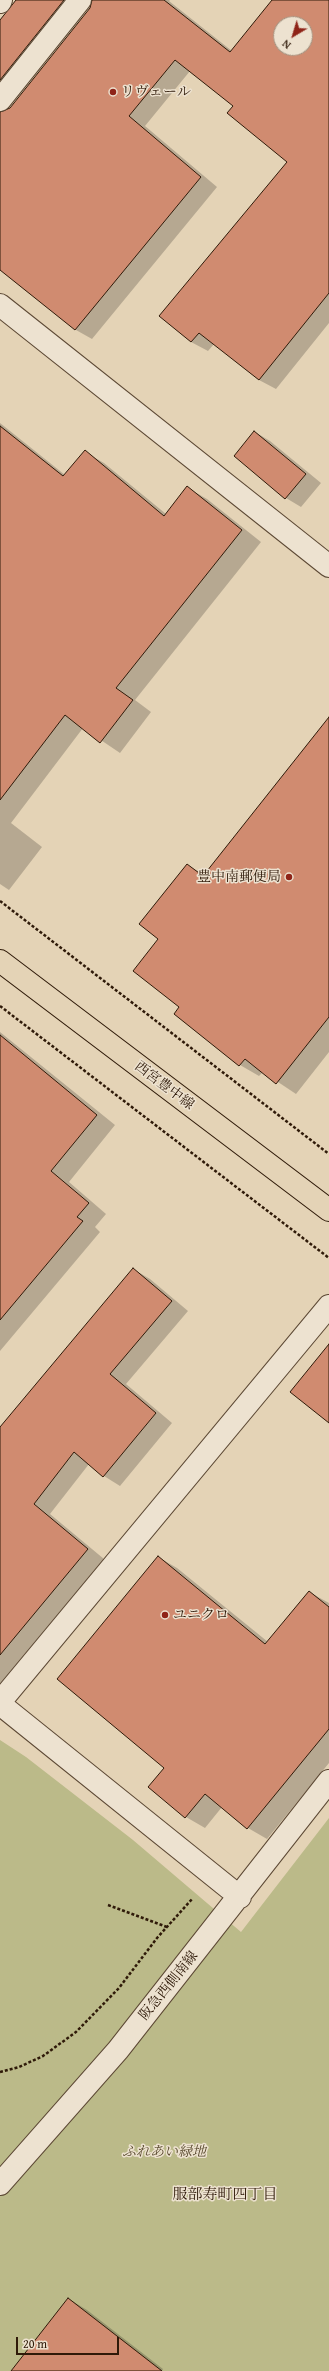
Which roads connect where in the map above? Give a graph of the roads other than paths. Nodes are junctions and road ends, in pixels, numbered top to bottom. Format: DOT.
graph roads {
  1 [pos="80,0"];
  2 [pos="0,100"];
  3 [pos="0,305"];
  4 [pos="329,566"];
  5 [pos="0,961"];
  6 [pos="329,1210"];
  7 [pos="329,1306"];
  8 [pos="0,1703"];
  9 [pos="329,1781"];
  10 [pos="240,1897"];
  11 [pos="0,2184"];
  1 -- 2 [label="street"];
  3 -- 4 [label="street"];
  5 -- 6 [label="main road, 西宮豊中線"];
  7 -- 8 [label="street"];
  8 -- 10 [label="street"];
  9 -- 10 [label="street, 阪急西側南線"];
  10 -- 11 [label="street, 阪急西側南線"];
}
